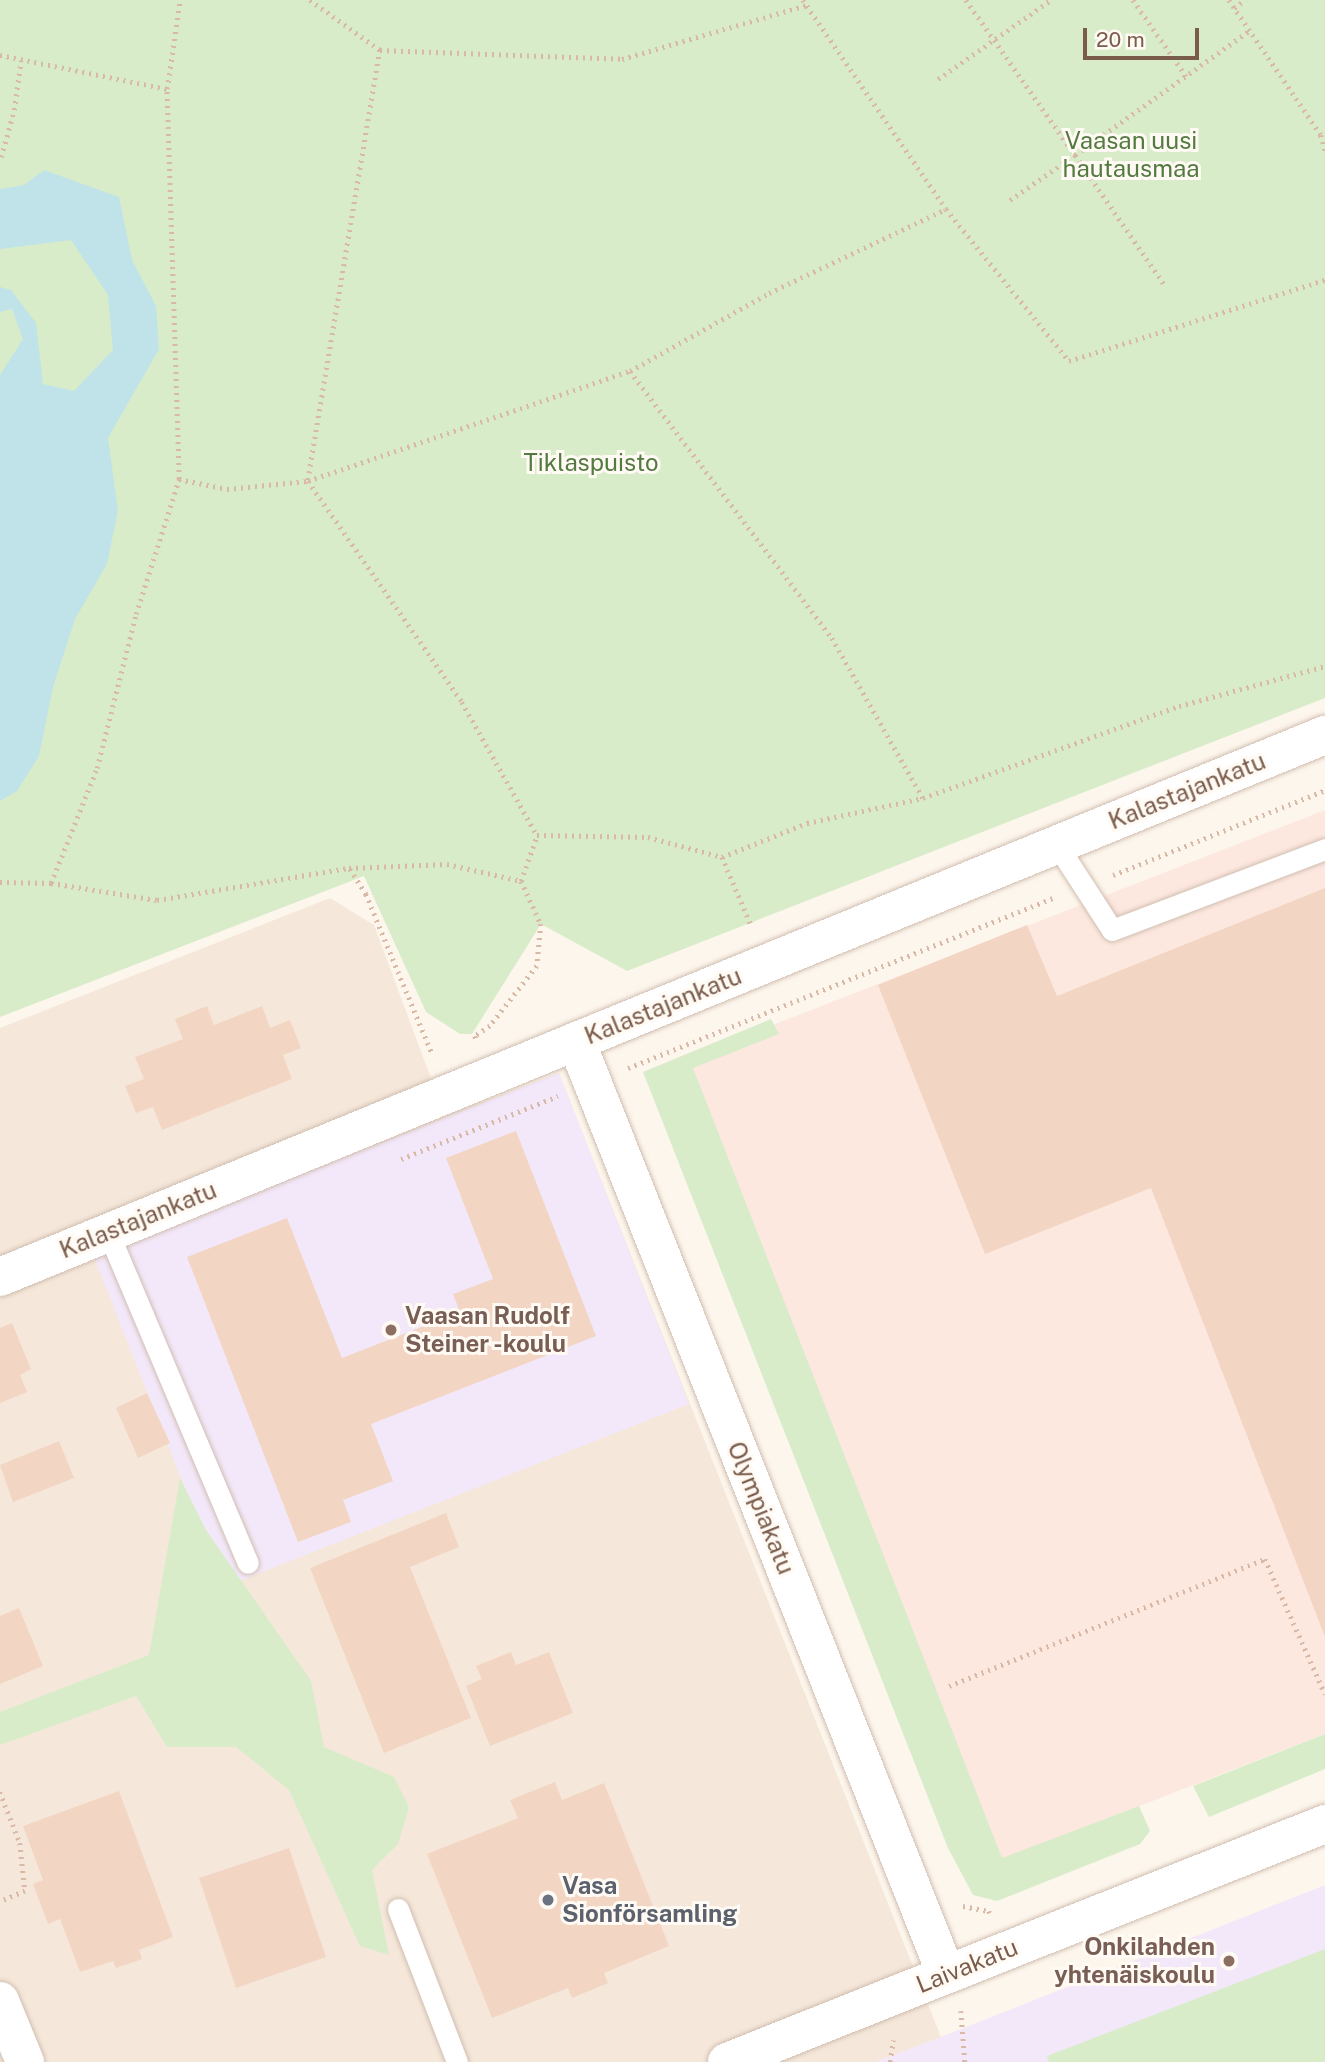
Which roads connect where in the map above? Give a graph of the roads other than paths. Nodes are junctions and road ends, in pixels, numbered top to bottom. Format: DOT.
graph roads {
  1 [pos="1325,735"];
  2 [pos="1057,845"];
  3 [pos="1325,849"];
  4 [pos="576,1041"];
  5 [pos="108,1232"];
  6 [pos="0,1277"];
  7 [pos="248,1563"];
  8 [pos="1325,1825"];
  9 [pos="398,1909"];
  10 [pos="946,1974"];
  11 [pos="0,2001"];
  12 [pos="24,2062"];
  13 [pos="457,2062"];
  14 [pos="727,2062"];
  1 -- 2 [label="street, Kalastajankatu"];
  2 -- 3 [label="lane"];
  2 -- 4 [label="street, Kalastajankatu"];
  4 -- 5 [label="street, Kalastajankatu"];
  4 -- 10 [label="street, Olympiakatu"];
  5 -- 6 [label="street, Kalastajankatu"];
  5 -- 7 [label="lane"];
  8 -- 10 [label="street, Laivakatu"];
  9 -- 13 [label="lane"];
  10 -- 14 [label="street, Laivakatu"];
  11 -- 12 [label="street"];
}
